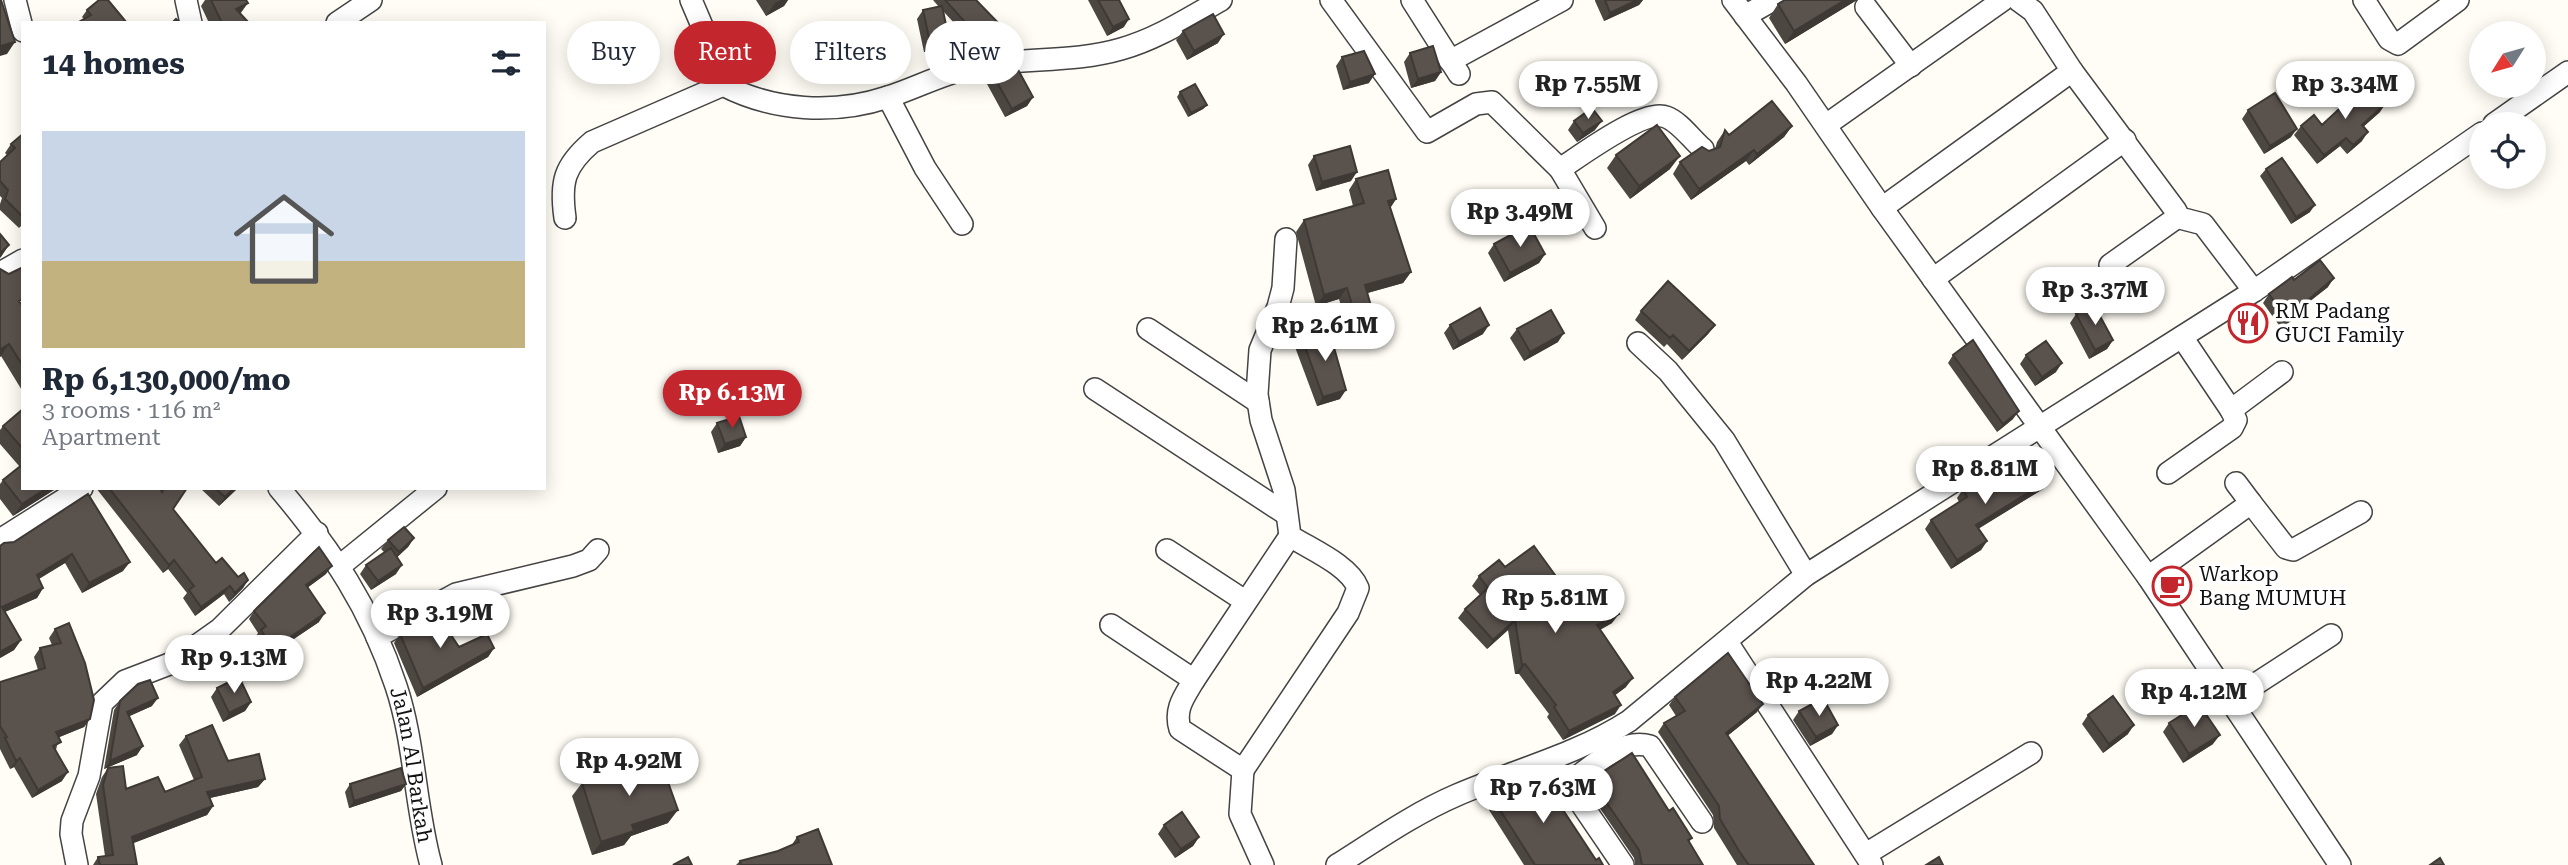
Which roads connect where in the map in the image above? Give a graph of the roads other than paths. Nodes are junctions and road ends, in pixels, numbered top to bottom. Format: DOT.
graph roads {
  1 [pos="15,0"];
  2 [pos="186,0"];
  3 [pos="371,0"];
  4 [pos="691,0"];
  5 [pos="1221,0"];
  6 [pos="1331,0"];
  7 [pos="1412,0"];
  8 [pos="1562,0"];
  9 [pos="1773,0"];
  10 [pos="2003,0"];
  11 [pos="2018,0"];
  12 [pos="2364,0"];
  13 [pos="2458,0"];
  14 [pos="1533,7"];
  15 [pos="1867,7"];
  16 [pos="1739,8"];
  17 [pos="191,21"];
  18 [pos="340,21"];
  19 [pos="21,23"];
  20 [pos="1911,65"];
  21 [pos="2072,71"];
  22 [pos="2568,72"];
  23 [pos="723,85"];
  24 [pos="888,97"];
  25 [pos="2511,112"];
  26 [pos="1826,125"];
  27 [pos="2124,140"];
  28 [pos="2469,142"];
  29 [pos="1703,149"];
  30 [pos="1560,169"];
  31 [pos="1882,208"];
  32 [pos="2176,217"];
  33 [pos="565,218"];
  34 [pos="962,224"];
  35 [pos="1595,228"];
  36 [pos="1286,239"];
  37 [pos="21,261"];
  38 [pos="2110,265"];
  39 [pos="0,273"];
  40 [pos="1933,279"];
  41 [pos="2254,291"];
  42 [pos="1148,329"];
  43 [pos="2182,337"];
  44 [pos="1639,343"];
  45 [pos="2282,372"];
  46 [pos="1095,389"];
  47 [pos="1258,402"];
  48 [pos="2231,411"];
  49 [pos="2041,425"];
  50 [pos="2168,473"];
  51 [pos="2236,483"];
  52 [pos="79,490"];
  53 [pos="281,490"];
  54 [pos="434,490"];
  55 [pos="2251,503"];
  56 [pos="2361,512"];
  57 [pos="1288,525"];
  58 [pos="317,533"];
  59 [pos="0,540"];
  60 [pos="598,550"];
  61 [pos="1167,550"];
  62 [pos="341,565"];
  63 [pos="1806,575"];
  64 [pos="2148,578"];
  65 [pos="1245,601"];
  66 [pos="1111,625"];
  67 [pos="2331,635"];
  68 [pos="377,636"];
  69 [pos="1727,642"];
  70 [pos="1194,680"];
  71 [pos="2231,699"];
  72 [pos="2031,753"];
  73 [pos="1552,760"];
  74 [pos="1243,770"];
  75 [pos="1568,784"];
  76 [pos="1702,821"];
  77 [pos="1868,860"];
  78 [pos="77,865"];
  79 [pos="431,865"];
  80 [pos="1263,865"];
  81 [pos="1337,865"];
  82 [pos="1623,865"];
  83 [pos="2340,865"];
  1 -- 19 [label="street"];
  2 -- 17 [label="street"];
  3 -- 18 [label="street"];
  4 -- 23 [label="street"];
  5 -- 24 [label="street"];
  6 -- 30 [label="street"];
  7 -- 14 [label="street"];
  8 -- 14 [label="street"];
  9 -- 16 [label="street"];
  10 -- 20 [label="street"];
  11 -- 21 [label="street"];
  12 -- 13 [label="street"];
  15 -- 20 [label="street"];
  16 -- 26 [label="street"];
  20 -- 26 [label="street"];
  21 -- 27 [label="street"];
  21 -- 31 [label="street"];
  22 -- 25 [label="street"];
  23 -- 24 [label="street"];
  23 -- 33 [label="street"];
  24 -- 34 [label="street"];
  26 -- 31 [label="street"];
  27 -- 32 [label="street"];
  27 -- 40 [label="street"];
  28 -- 41 [label="street"];
  29 -- 30 [label="street"];
  30 -- 35 [label="street"];
  31 -- 40 [label="street"];
  32 -- 38 [label="street"];
  32 -- 41 [label="street"];
  36 -- 47 [label="street"];
  37 -- 39 [label="street"];
  40 -- 49 [label="street"];
  41 -- 43 [label="street"];
  42 -- 47 [label="street"];
  43 -- 48 [label="street"];
  43 -- 49 [label="street"];
  44 -- 63 [label="street"];
  45 -- 48 [label="street"];
  46 -- 57 [label="street"];
  47 -- 57 [label="street"];
  48 -- 50 [label="street"];
  49 -- 63 [label="street"];
  49 -- 64 [label="street"];
  51 -- 55 [label="street"];
  52 -- 59 [label="street"];
  53 -- 58 [label="street, Jalan Al Barkah"];
  54 -- 62 [label="street"];
  55 -- 56 [label="street"];
  55 -- 64 [label="street"];
  57 -- 65 [label="street"];
  57 -- 74 [label="street"];
  58 -- 62 [label="street, Jalan Al Barkah"];
  58 -- 78 [label="street"];
  60 -- 68 [label="street"];
  61 -- 65 [label="street"];
  62 -- 68 [label="street, Jalan Al Barkah"];
  63 -- 69 [label="street"];
  64 -- 71 [label="street"];
  65 -- 70 [label="street"];
  66 -- 70 [label="street"];
  67 -- 71 [label="street"];
  68 -- 79 [label="street, Jalan Al Barkah"];
  69 -- 73 [label="street"];
  69 -- 77 [label="street"];
  70 -- 74 [label="street"];
  71 -- 83 [label="street"];
  72 -- 77 [label="street"];
  73 -- 75 [label="street"];
  73 -- 81 [label="street"];
  74 -- 80 [label="street"];
  75 -- 76 [label="street"];
  75 -- 82 [label="street"];
}
